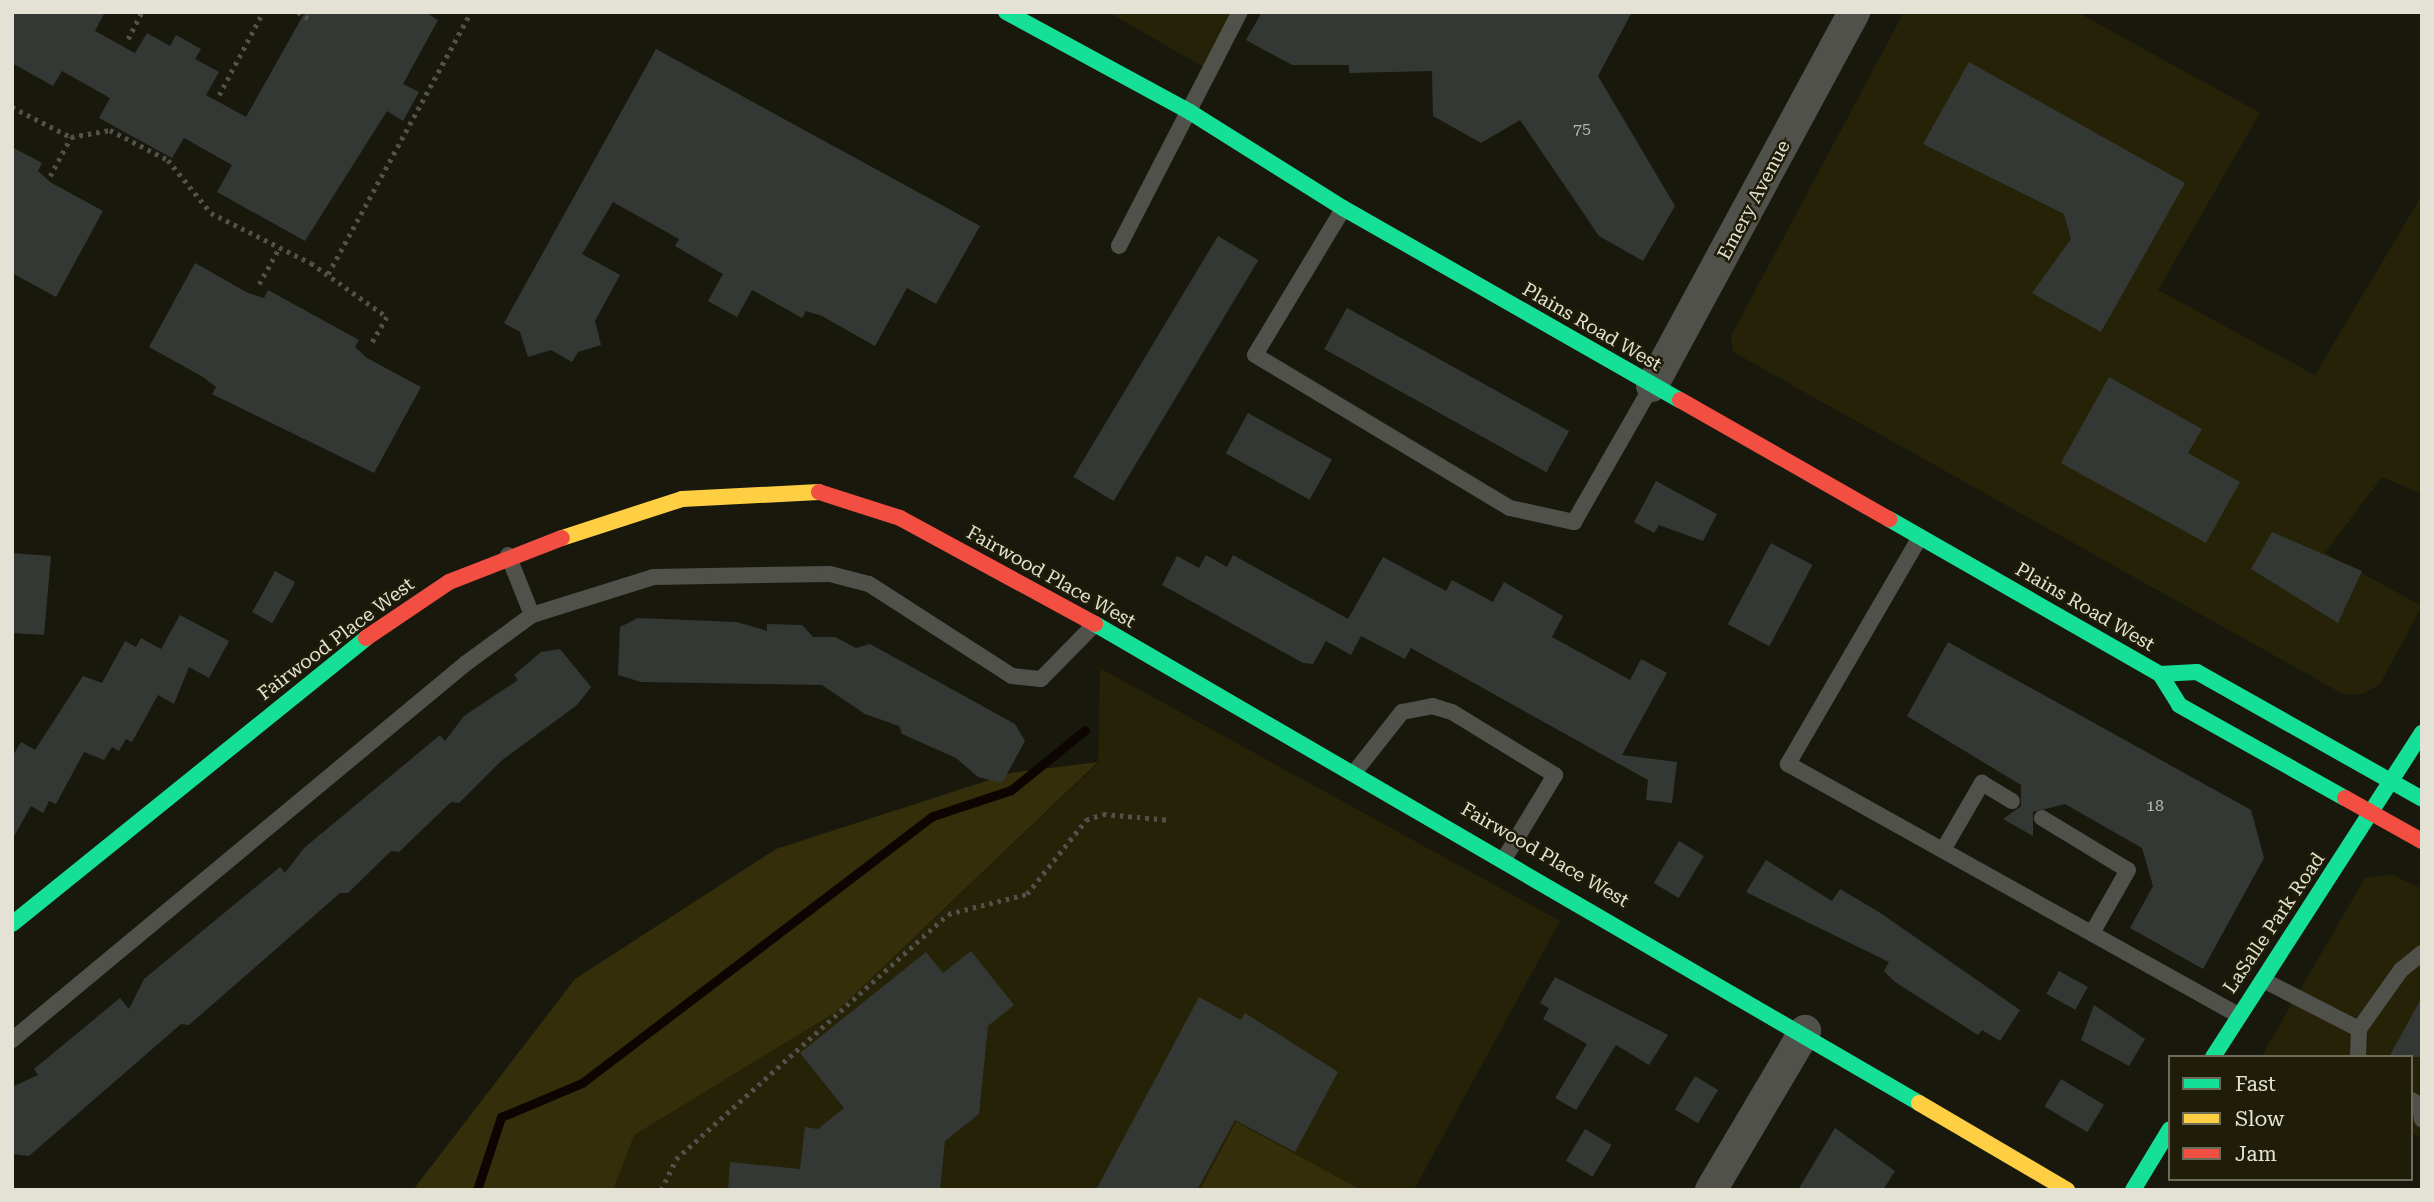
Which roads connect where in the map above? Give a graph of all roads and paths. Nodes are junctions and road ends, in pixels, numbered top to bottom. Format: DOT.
graph roads {
  1 [pos="142,12"];
  2 [pos="264,12"];
  3 [pos="298,12"];
  4 [pos="471,12"];
  5 [pos="1006,12"];
  6 [pos="1240,12"];
  7 [pos="1854,12"];
  8 [pos="308,19"];
  9 [pos="128,39"];
  10 [pos="219,96"];
  11 [pos="12,107"];
  12 [pos="1190,112"];
  13 [pos="71,137"];
  14 [pos="51,176"];
  15 [pos="1343,208"];
  16 [pos="1119,246"];
  17 [pos="279,248"];
  18 [pos="328,274"];
  19 [pos="259,284"];
  20 [pos="370,346"];
  21 [pos="1652,386"];
  22 [pos="1920,537"];
  23 [pos="508,555"];
  24 [pos="532,615"];
  25 [pos="1092,627"];
  26 [pos="2160,674"];
  27 [pos="2422,733"];
  28 [pos="1357,769"];
  29 [pos="2393,781"];
  30 [pos="2422,799"];
  31 [pos="2012,801"];
  32 [pos="2371,814"];
  33 [pos="2042,818"];
  34 [pos="1171,820"];
  35 [pos="2422,841"];
  36 [pos="1943,850"];
  37 [pos="1506,856"];
  38 [pos="12,924"];
  39 [pos="2092,933"];
  40 [pos="2422,953"];
  41 [pos="2265,981"];
  42 [pos="2238,1015"];
  43 [pos="2359,1029"];
  44 [pos="1805,1031"];
  45 [pos="12,1040"];
  46 [pos="2214,1055"];
  47 [pos="2358,1055"];
  48 [pos="2168,1132"];
  49 [pos="660,1190"];
  50 [pos="1711,1190"];
  51 [pos="2067,1190"];
  52 [pos="2133,1190"];
  1 -- 9 [label="path"];
  2 -- 10 [label="path"];
  3 -- 8 [label="path"];
  4 -- 18 [label="path"];
  5 -- 12 [label="main road, Plains Road West"];
  6 -- 12 [label="lane"];
  7 -- 21 [label="street, Emery Avenue"];
  11 -- 13 [label="path"];
  12 -- 15 [label="main road, Plains Road West"];
  12 -- 16 [label="lane"];
  13 -- 14 [label="path"];
  13 -- 17 [label="path"];
  15 -- 21 [label="main road, Plains Road West"];
  15 -- 21 [label="lane"];
  17 -- 18 [label="path"];
  17 -- 19 [label="path"];
  18 -- 20 [label="path"];
  21 -- 22 [label="main road, Plains Road West"];
  22 -- 26 [label="main road, Plains Road West"];
  22 -- 36 [label="lane"];
  23 -- 24 [label="lane"];
  23 -- 25 [label="main road, Fairwood Place West"];
  23 -- 38 [label="main road, Fairwood Place West"];
  24 -- 25 [label="lane"];
  24 -- 45 [label="lane"];
  25 -- 28 [label="main road, Fairwood Place West"];
  26 -- 29 [label="main road, Plains Road West"];
  26 -- 32 [label="main road, Plains Road West"];
  27 -- 29 [label="main road, LaSalle Park Road"];
  28 -- 37 [label="main road, Fairwood Place West"];
  28 -- 37 [label="lane"];
  29 -- 30 [label="main road, Plains Road West"];
  29 -- 32 [label="main road, LaSalle Park Road"];
  31 -- 36 [label="lane"];
  32 -- 35 [label="main road, Plains Road West"];
  32 -- 41 [label="main road, LaSalle Park Road"];
  33 -- 39 [label="lane"];
  34 -- 49 [label="path"];
  36 -- 39 [label="lane"];
  37 -- 44 [label="main road, Fairwood Place West"];
  39 -- 42 [label="lane"];
  40 -- 43 [label="lane"];
  41 -- 42 [label="main road, LaSalle Park Road"];
  41 -- 43 [label="lane"];
  42 -- 46 [label="main road, LaSalle Park Road"];
  43 -- 47 [label="lane"];
  44 -- 50 [label="street"];
  44 -- 51 [label="main road, Fairwood Place West"];
  48 -- 52 [label="main road"];
}
